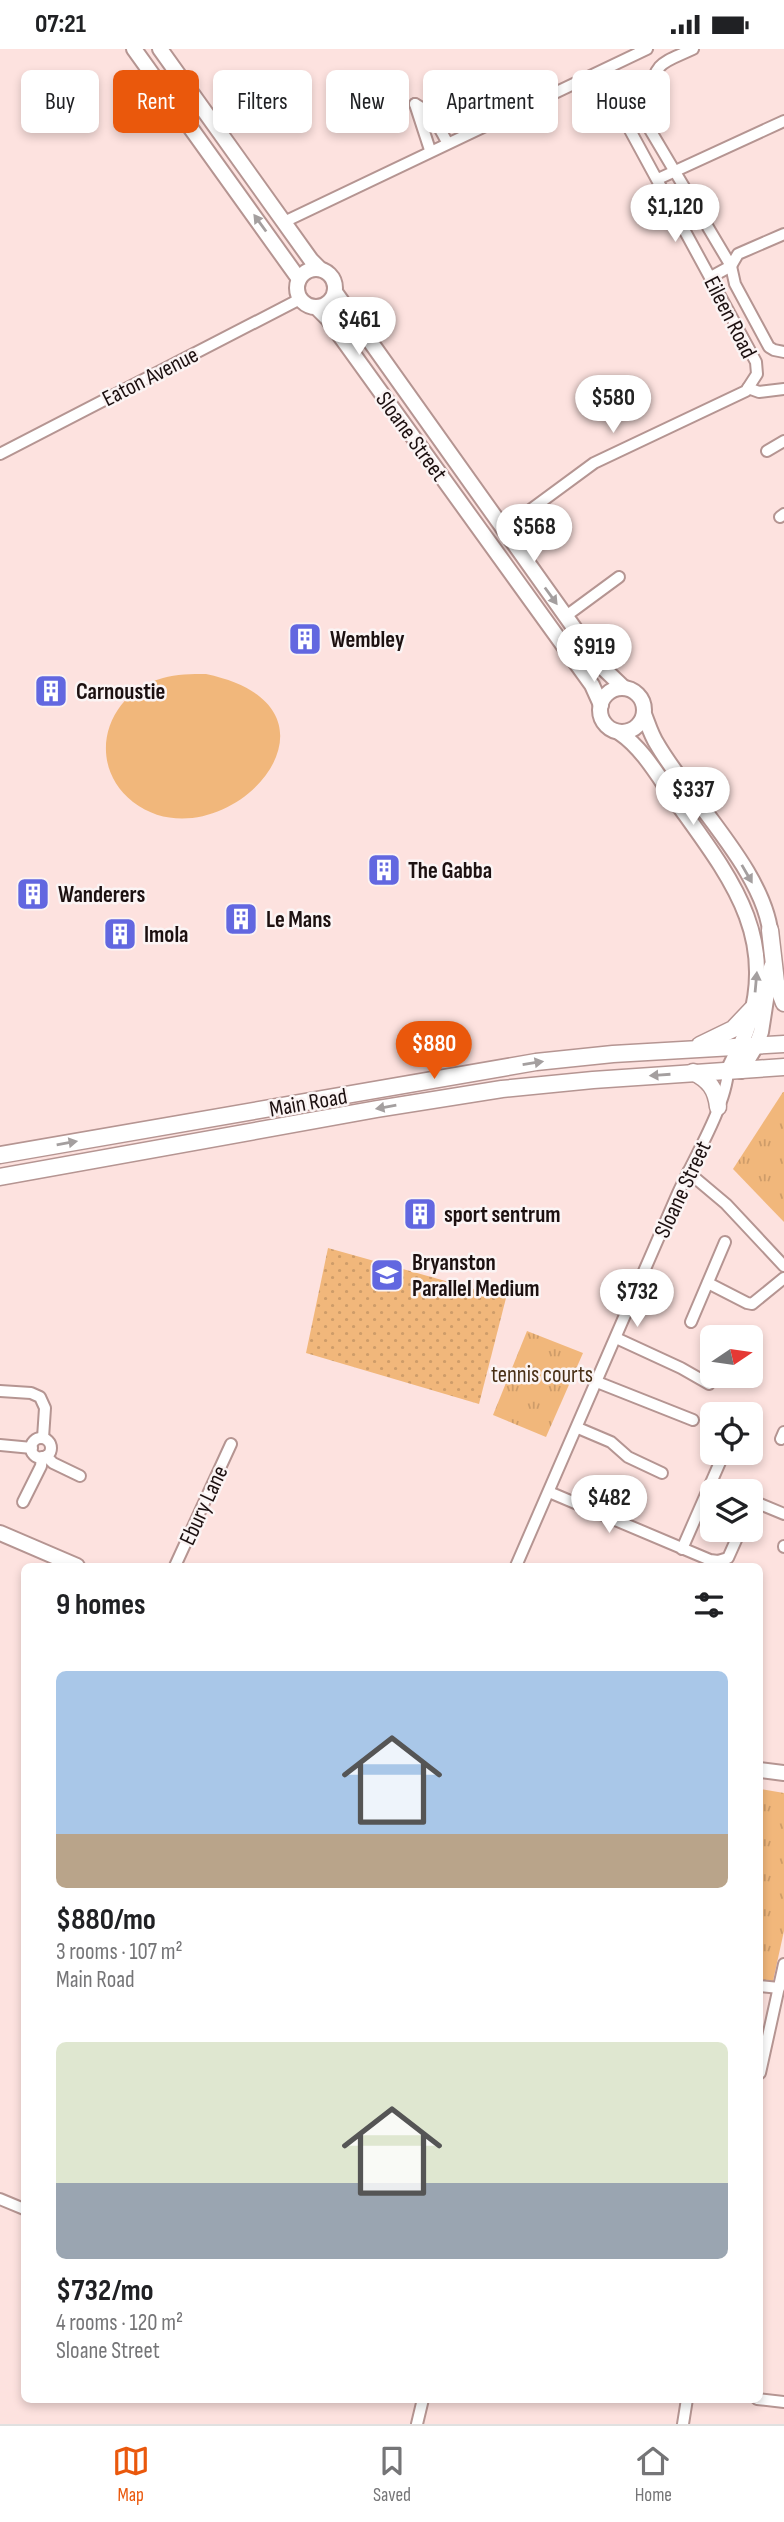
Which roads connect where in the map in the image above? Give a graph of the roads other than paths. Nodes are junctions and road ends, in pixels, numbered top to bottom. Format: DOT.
graph roads {
  1 [pos="134,49"];
  2 [pos="160,49"];
  3 [pos="647,49"];
  4 [pos="693,49"];
  5 [pos="784,121"];
  6 [pos="632,133"];
  7 [pos="447,142"];
  8 [pos="430,150"];
  9 [pos="675,171"];
  10 [pos="657,179"];
  11 [pos="284,222"];
  12 [pos="784,234"];
  13 [pos="731,267"];
  14 [pos="320,269"];
  15 [pos="711,277"];
  16 [pos="299,278"];
  17 [pos="335,292"];
  18 [pos="300,299"];
  19 [pos="316,307"];
  20 [pos="784,352"];
  21 [pos="752,383"];
  22 [pos="784,389"];
  23 [pos="784,441"];
  24 [pos="767,451"];
  25 [pos="0,454"];
  26 [pos="503,530"];
  27 [pos="619,577"];
  28 [pos="529,597"];
  29 [pos="565,616"];
  30 [pos="565,647"];
  31 [pos="592,653"];
  32 [pos="582,670"];
  33 [pos="624,688"];
  34 [pos="601,705"];
  35 [pos="644,714"];
  36 [pos="620,733"];
  37 [pos="771,930"];
  38 [pos="784,1003"];
  39 [pos="752,1009"];
  40 [pos="784,1044"];
  41 [pos="756,1046"];
  42 [pos="739,1047"];
  43 [pos="692,1048"];
  44 [pos="784,1067"];
  45 [pos="693,1072"];
  46 [pos="732,1074"];
  47 [pos="718,1107"];
  48 [pos="0,1155"];
  49 [pos="688,1172"];
  50 [pos="0,1177"];
  51 [pos="725,1242"];
  52 [pos="784,1266"];
  53 [pos="784,1277"];
  54 [pos="708,1283"];
  55 [pos="691,1322"];
  56 [pos="616,1338"];
  57 [pos="700,1379"];
  58 [pos="597,1382"];
  59 [pos="0,1391"];
  60 [pos="693,1420"];
  61 [pos="578,1427"];
  62 [pos="43,1438"];
  63 [pos="231,1444"];
  64 [pos="0,1445"];
  65 [pos="32,1448"];
  66 [pos="44,1457"];
  67 [pos="719,1465"];
  68 [pos="662,1473"];
  69 [pos="80,1476"];
  70 [pos="549,1492"];
  71 [pos="23,1501"];
  72 [pos="763,1505"];
  73 [pos="784,1514"];
  74 [pos="0,1533"];
  75 [pos="736,1542"];
  76 [pos="682,1549"];
  77 [pos="70,1563"];
  78 [pos="176,1563"];
  79 [pos="517,1563"];
  80 [pos="763,1770"];
  81 [pos="784,1773"];
  82 [pos="784,1964"];
  83 [pos="763,1986"];
  84 [pos="779,1988"];
  85 [pos="763,2060"];
  86 [pos="0,2199"];
  87 [pos="21,2208"];
  88 [pos="763,2400"];
  89 [pos="784,2402"];
  90 [pos="422,2403"];
  91 [pos="686,2403"];
  92 [pos="417,2424"];
  93 [pos="683,2424"];
  16 -- 1 [label="street, one-way"];
  2 -- 11 [label="street"];
  3 -- 7 [label="street"];
  4 -- 9 [label="street"];
  5 -- 9 [label="street"];
  6 -- 10 [label="street, Eileen Road"];
  7 -- 8 [label="street"];
  7 -- 8 [label="street"];
  8 -- 11 [label="street"];
  9 -- 10 [label="street"];
  9 -- 13 [label="street"];
  10 -- 15 [label="street, Eileen Road"];
  11 -- 14 [label="street"];
  12 -- 13 [label="street"];
  13 -- 15 [label="street"];
  13 -- 20 [label="street"];
  14 -- 16 [label="street"];
  14 -- 17 [label="street"];
  15 -- 21 [label="street, Eileen Road"];
  16 -- 18 [label="street"];
  17 -- 19 [label="street"];
  17 -- 26 [label="street, Sloane Street"];
  18 -- 19 [label="street"];
  18 -- 25 [label="street, Eaton Avenue"];
  19 -- 28 [label="street, Sloane Street"];
  21 -- 22 [label="street"];
  21 -- 26 [label="street"];
  23 -- 24 [label="street"];
  26 -- 28 [label="street"];
  26 -- 29 [label="street, Sloane Street, one-way"];
  27 -- 29 [label="street"];
  28 -- 30 [label="street, Sloane Street"];
  29 -- 30 [label="street"];
  29 -- 31 [label="street, Sloane Street"];
  30 -- 32 [label="street, Sloane Street"];
  31 -- 32 [label="street"];
  31 -- 33 [label="street, Sloane Street"];
  32 -- 34 [label="street, Sloane Street"];
  33 -- 34 [label="street"];
  33 -- 35 [label="street"];
  34 -- 36 [label="street"];
  35 -- 36 [label="street"];
  35 -- 37 [label="street, Sloane Street, one-way"];
  39 -- 36 [label="street, Sloane Street, one-way"];
  37 -- 38 [label="main road"];
  37 -- 41 [label="street, Sloane Street"];
  39 -- 42 [label="street, Sloane Street"];
  39 -- 43 [label="main road"];
  40 -- 41 [label="main road, Main Road"];
  41 -- 42 [label="main road, Main Road"];
  41 -- 46 [label="street, Sloane Street"];
  42 -- 43 [label="main road, Main Road"];
  42 -- 46 [label="street, Sloane Street"];
  48 -- 43 [label="main road, Main Road, one-way"];
  44 -- 46 [label="main road, Main Road"];
  45 -- 46 [label="main road, Main Road"];
  45 -- 47 [label="main road"];
  45 -- 50 [label="main road, Main Road, one-way"];
  46 -- 47 [label="street, Sloane Street"];
  47 -- 49 [label="street, Sloane Street"];
  49 -- 52 [label="street"];
  49 -- 56 [label="street, Sloane Street"];
  51 -- 54 [label="street"];
  53 -- 54 [label="street"];
  54 -- 55 [label="street"];
  56 -- 57 [label="street"];
  56 -- 58 [label="street, Sloane Street"];
  58 -- 60 [label="street"];
  58 -- 61 [label="street, Sloane Street"];
  59 -- 62 [label="street"];
  61 -- 68 [label="street"];
  61 -- 70 [label="street, Sloane Street"];
  62 -- 65 [label="street"];
  62 -- 66 [label="street"];
  63 -- 78 [label="street, Ebury Lane"];
  64 -- 65 [label="street"];
  65 -- 66 [label="street"];
  66 -- 69 [label="street"];
  66 -- 71 [label="street"];
  67 -- 76 [label="street"];
  70 -- 76 [label="street"];
  70 -- 79 [label="street, Sloane Street"];
  72 -- 73 [label="street"];
  74 -- 77 [label="street"];
  75 -- 76 [label="street"];
  80 -- 81 [label="street"];
  82 -- 84 [label="street"];
  83 -- 84 [label="street"];
  84 -- 85 [label="street"];
  86 -- 87 [label="street"];
  88 -- 89 [label="street"];
  90 -- 92 [label="street"];
  91 -- 93 [label="street"];
}
